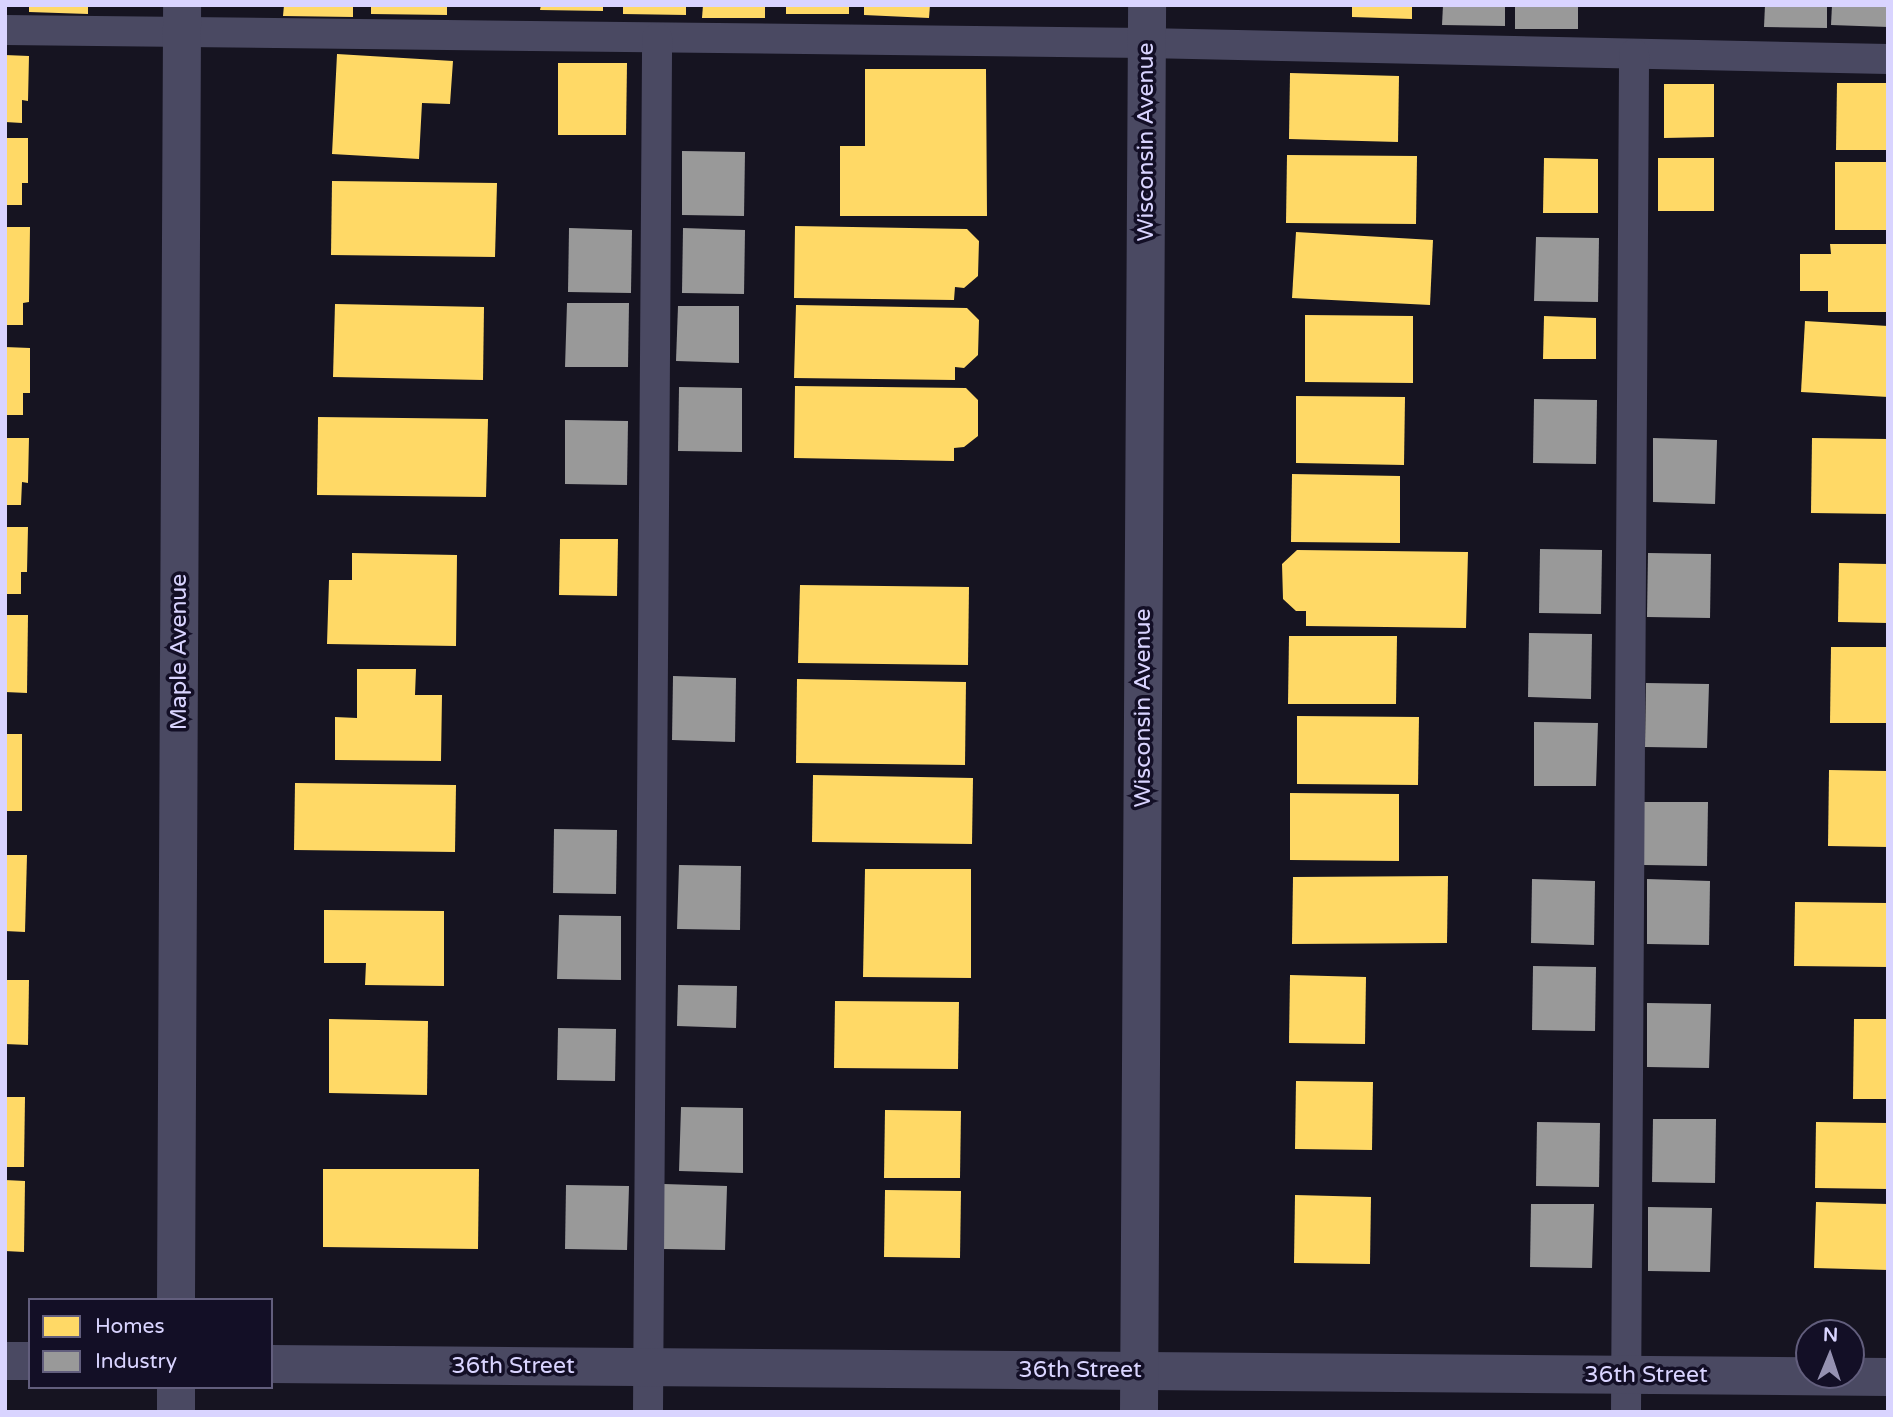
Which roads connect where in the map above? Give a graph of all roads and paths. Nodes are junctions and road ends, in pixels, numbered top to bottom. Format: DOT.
graph roads {
  1 [pos="1147,5"];
  2 [pos="182,20"];
  3 [pos="5,30"];
  4 [pos="657,38"];
  5 [pos="1146,43"];
  6 [pos="1634,54"];
  7 [pos="1888,59"];
  8 [pos="176,1298"];
  9 [pos="5,1361"];
  10 [pos="28,1361"];
  11 [pos="273,1364"];
  12 [pos="648,1367"];
  13 [pos="1139,1370"];
  14 [pos="1888,1377"];
  15 [pos="176,1389"];
  16 [pos="1626,1393"];
  17 [pos="176,1412"];
  18 [pos="648,1412"];
  19 [pos="1139,1412"];
  1 -- 5 [label="street, Wisconsin Avenue"];
  2 -- 3 [label="lane"];
  2 -- 4 [label="lane"];
  2 -- 8 [label="street, Maple Avenue"];
  4 -- 5 [label="lane"];
  4 -- 12 [label="lane"];
  5 -- 6 [label="lane"];
  5 -- 13 [label="street, Wisconsin Avenue"];
  6 -- 7 [label="lane"];
  6 -- 16 [label="lane"];
  9 -- 10 [label="street"];
  11 -- 12 [label="street, 36th Street"];
  12 -- 13 [label="street, 36th Street"];
  12 -- 18 [label="lane"];
  13 -- 16 [label="street, 36th Street"];
  13 -- 19 [label="street, Wisconsin Avenue"];
  14 -- 16 [label="street, 36th Street"];
  15 -- 17 [label="street"];
}
